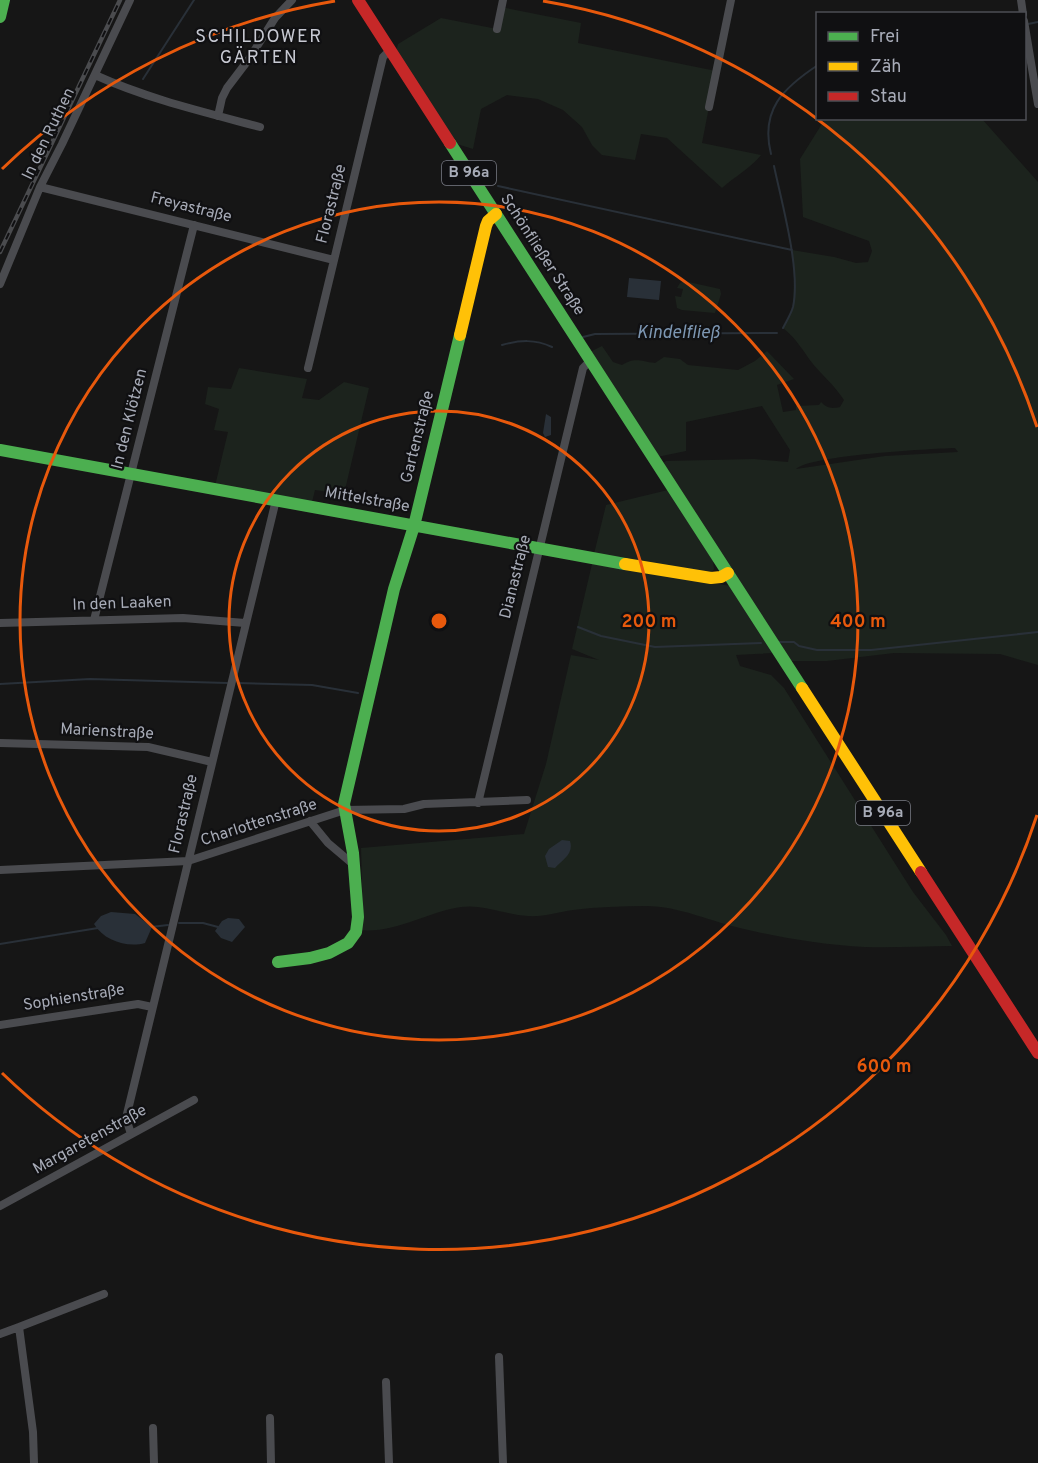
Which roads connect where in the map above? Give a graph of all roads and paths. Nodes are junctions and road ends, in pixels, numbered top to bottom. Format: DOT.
graph roads {
  1 [pos="130,0"];
  2 [pos="292,0"];
  3 [pos="358,0"];
  4 [pos="503,0"];
  5 [pos="731,0"];
  6 [pos="497,29"];
  7 [pos="1026,33"];
  8 [pos="390,50"];
  9 [pos="95,75"];
  10 [pos="1038,104"];
  11 [pos="709,107"];
  12 [pos="218,116"];
  13 [pos="261,126"];
  14 [pos="40,187"];
  15 [pos="496,214"];
  16 [pos="194,225"];
  17 [pos="334,260"];
  18 [pos="0,284"];
  19 [pos="590,361"];
  20 [pos="308,368"];
  21 [pos="0,450"];
  22 [pos="132,473"];
  23 [pos="276,500"];
  24 [pos="414,526"];
  25 [pos="538,548"];
  26 [pos="728,573"];
  27 [pos="94,620"];
  28 [pos="0,622"];
  29 [pos="245,623"];
  30 [pos="0,744"];
  31 [pos="212,762"];
  32 [pos="527,800"];
  33 [pos="478,802"];
  34 [pos="345,810"];
  35 [pos="310,822"];
  36 [pos="188,861"];
  37 [pos="354,865"];
  38 [pos="0,870"];
  39 [pos="278,962"];
  40 [pos="152,1007"];
  41 [pos="0,1025"];
  42 [pos="1038,1053"];
  43 [pos="194,1100"];
  44 [pos="131,1134"];
  45 [pos="0,1206"];
  46 [pos="104,1294"];
  47 [pos="19,1327"];
  48 [pos="0,1334"];
  49 [pos="499,1357"];
  50 [pos="386,1382"];
  51 [pos="270,1418"];
  52 [pos="153,1428"];
  53 [pos="34,1463"];
  54 [pos="154,1463"];
  55 [pos="271,1463"];
  56 [pos="389,1463"];
  57 [pos="503,1463"];
  1 -- 9 [label="street, In den Ruthen"];
  2 -- 12 [label="street"];
  3 -- 8 [label="street, Schönfließer Straße / B 96a"];
  4 -- 6 [label="street"];
  5 -- 11 [label="street"];
  7 -- 10 [label="street"];
  8 -- 15 [label="street, Schönfließer Straße / B 96a"];
  8 -- 17 [label="street, Florastraße"];
  9 -- 12 [label="street"];
  9 -- 14 [label="street, In den Ruthen"];
  12 -- 13 [label="street"];
  14 -- 16 [label="street, Freyastraße"];
  14 -- 18 [label="street, In den Ruthen"];
  15 -- 19 [label="street, Schönfließer Straße / B 96a"];
  15 -- 24 [label="street, Gartenstraße"];
  16 -- 17 [label="street, Freyastraße"];
  16 -- 22 [label="street, In den Klötzen"];
  17 -- 20 [label="street, Florastraße"];
  19 -- 25 [label="street, Dianastraße"];
  19 -- 26 [label="street, B 96a"];
  21 -- 22 [label="street, Mittelstraße"];
  22 -- 23 [label="street, Mittelstraße"];
  22 -- 27 [label="street, In den Klötzen"];
  23 -- 24 [label="street, Mittelstraße"];
  23 -- 29 [label="street, Florastraße"];
  24 -- 25 [label="street, Mittelstraße"];
  24 -- 34 [label="street, Gartenstraße"];
  25 -- 26 [label="street, Mittelstraße"];
  25 -- 33 [label="street, Dianastraße"];
  26 -- 42 [label="street, B 96a"];
  27 -- 28 [label="street, In den Laaken"];
  27 -- 29 [label="street, In den Laaken"];
  29 -- 31 [label="street, Florastraße"];
  30 -- 31 [label="street, Marienstraße"];
  31 -- 36 [label="street, Florastraße"];
  32 -- 33 [label="street, Charlottenstraße"];
  33 -- 34 [label="street, Charlottenstraße"];
  34 -- 35 [label="street, Charlottenstraße"];
  34 -- 37 [label="street, Gartenstraße"];
  35 -- 36 [label="street, Charlottenstraße"];
  35 -- 37 [label="street"];
  36 -- 38 [label="street, Charlottenstraße"];
  36 -- 40 [label="street, Florastraße"];
  37 -- 39 [label="street, Gartenstraße"];
  40 -- 41 [label="street, Sophienstraße"];
  40 -- 44 [label="street, Florastraße"];
  43 -- 44 [label="street, Margaretenstraße"];
  44 -- 45 [label="street, Margaretenstraße"];
  46 -- 47 [label="street"];
  47 -- 48 [label="street"];
  47 -- 53 [label="street"];
  49 -- 57 [label="street"];
  50 -- 56 [label="street"];
  51 -- 55 [label="street"];
  52 -- 54 [label="street"];
}
